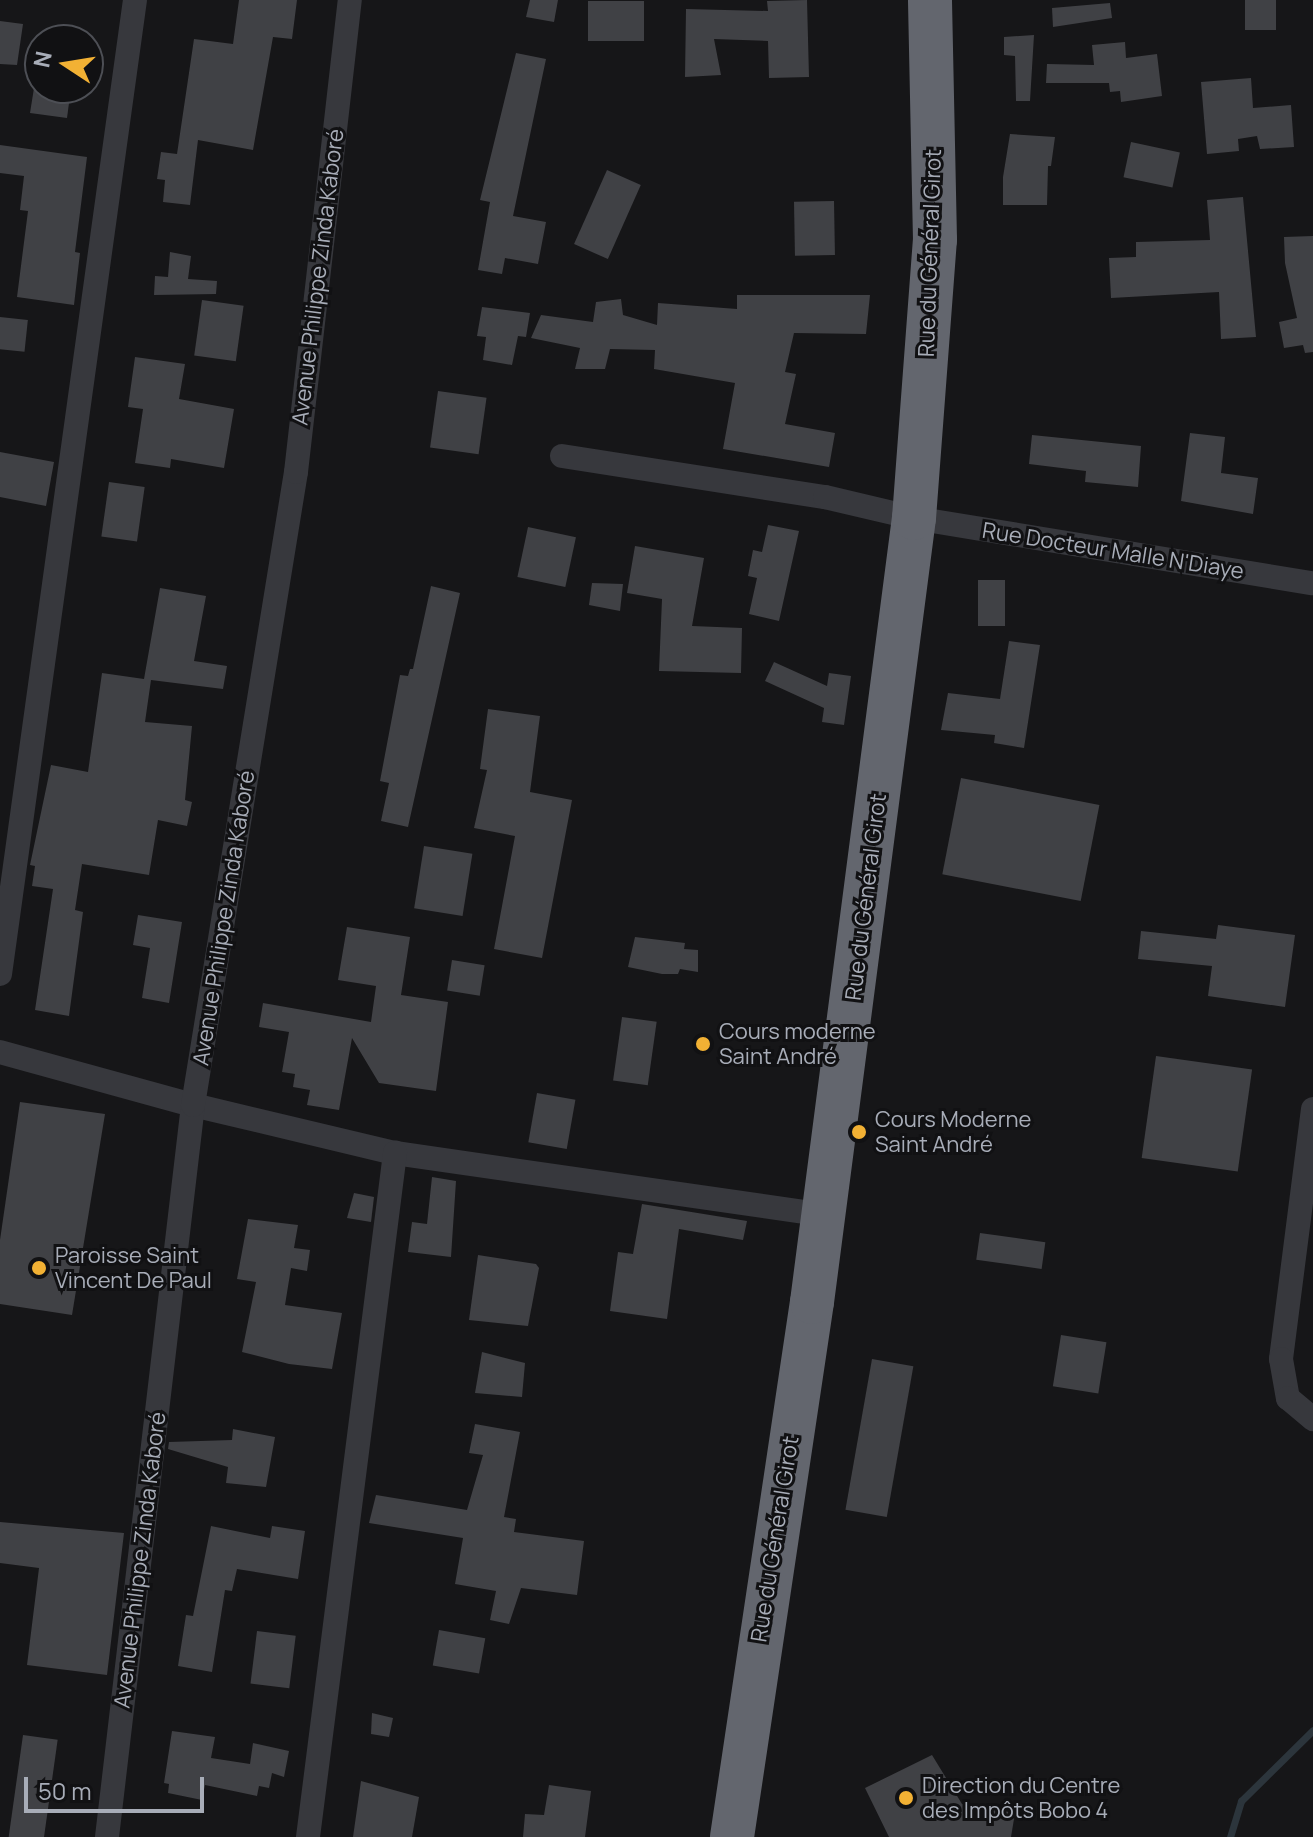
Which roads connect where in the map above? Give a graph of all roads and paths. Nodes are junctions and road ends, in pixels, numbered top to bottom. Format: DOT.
graph roads {
  1 [pos="135,0"];
  2 [pos="350,0"];
  3 [pos="930,0"];
  4 [pos="562,456"];
  5 [pos="914,518"];
  6 [pos="1313,583"];
  7 [pos="0,974"];
  8 [pos="0,1052"];
  9 [pos="193,1105"];
  10 [pos="1313,1109"];
  11 [pos="395,1153"];
  12 [pos="823,1215"];
  13 [pos="1313,1419"];
  14 [pos="107,1837"];
  15 [pos="308,1837"];
  16 [pos="732,1837"];
  1 -- 7 [label="street"];
  2 -- 9 [label="street, Avenue Philippe Zinda Kaboré"];
  3 -- 5 [label="highway, Rue du Général Girot"];
  4 -- 5 [label="street, Rue Docteur Malle N'Diaye"];
  5 -- 6 [label="street, Rue Docteur Malle N'Diaye"];
  5 -- 12 [label="highway, Rue du Général Girot"];
  8 -- 9 [label="street"];
  9 -- 11 [label="street"];
  9 -- 14 [label="street, Avenue Philippe Zinda Kaboré"];
  10 -- 13 [label="street"];
  11 -- 12 [label="street"];
  11 -- 15 [label="street"];
  12 -- 16 [label="highway, Rue du Général Girot"];
}
